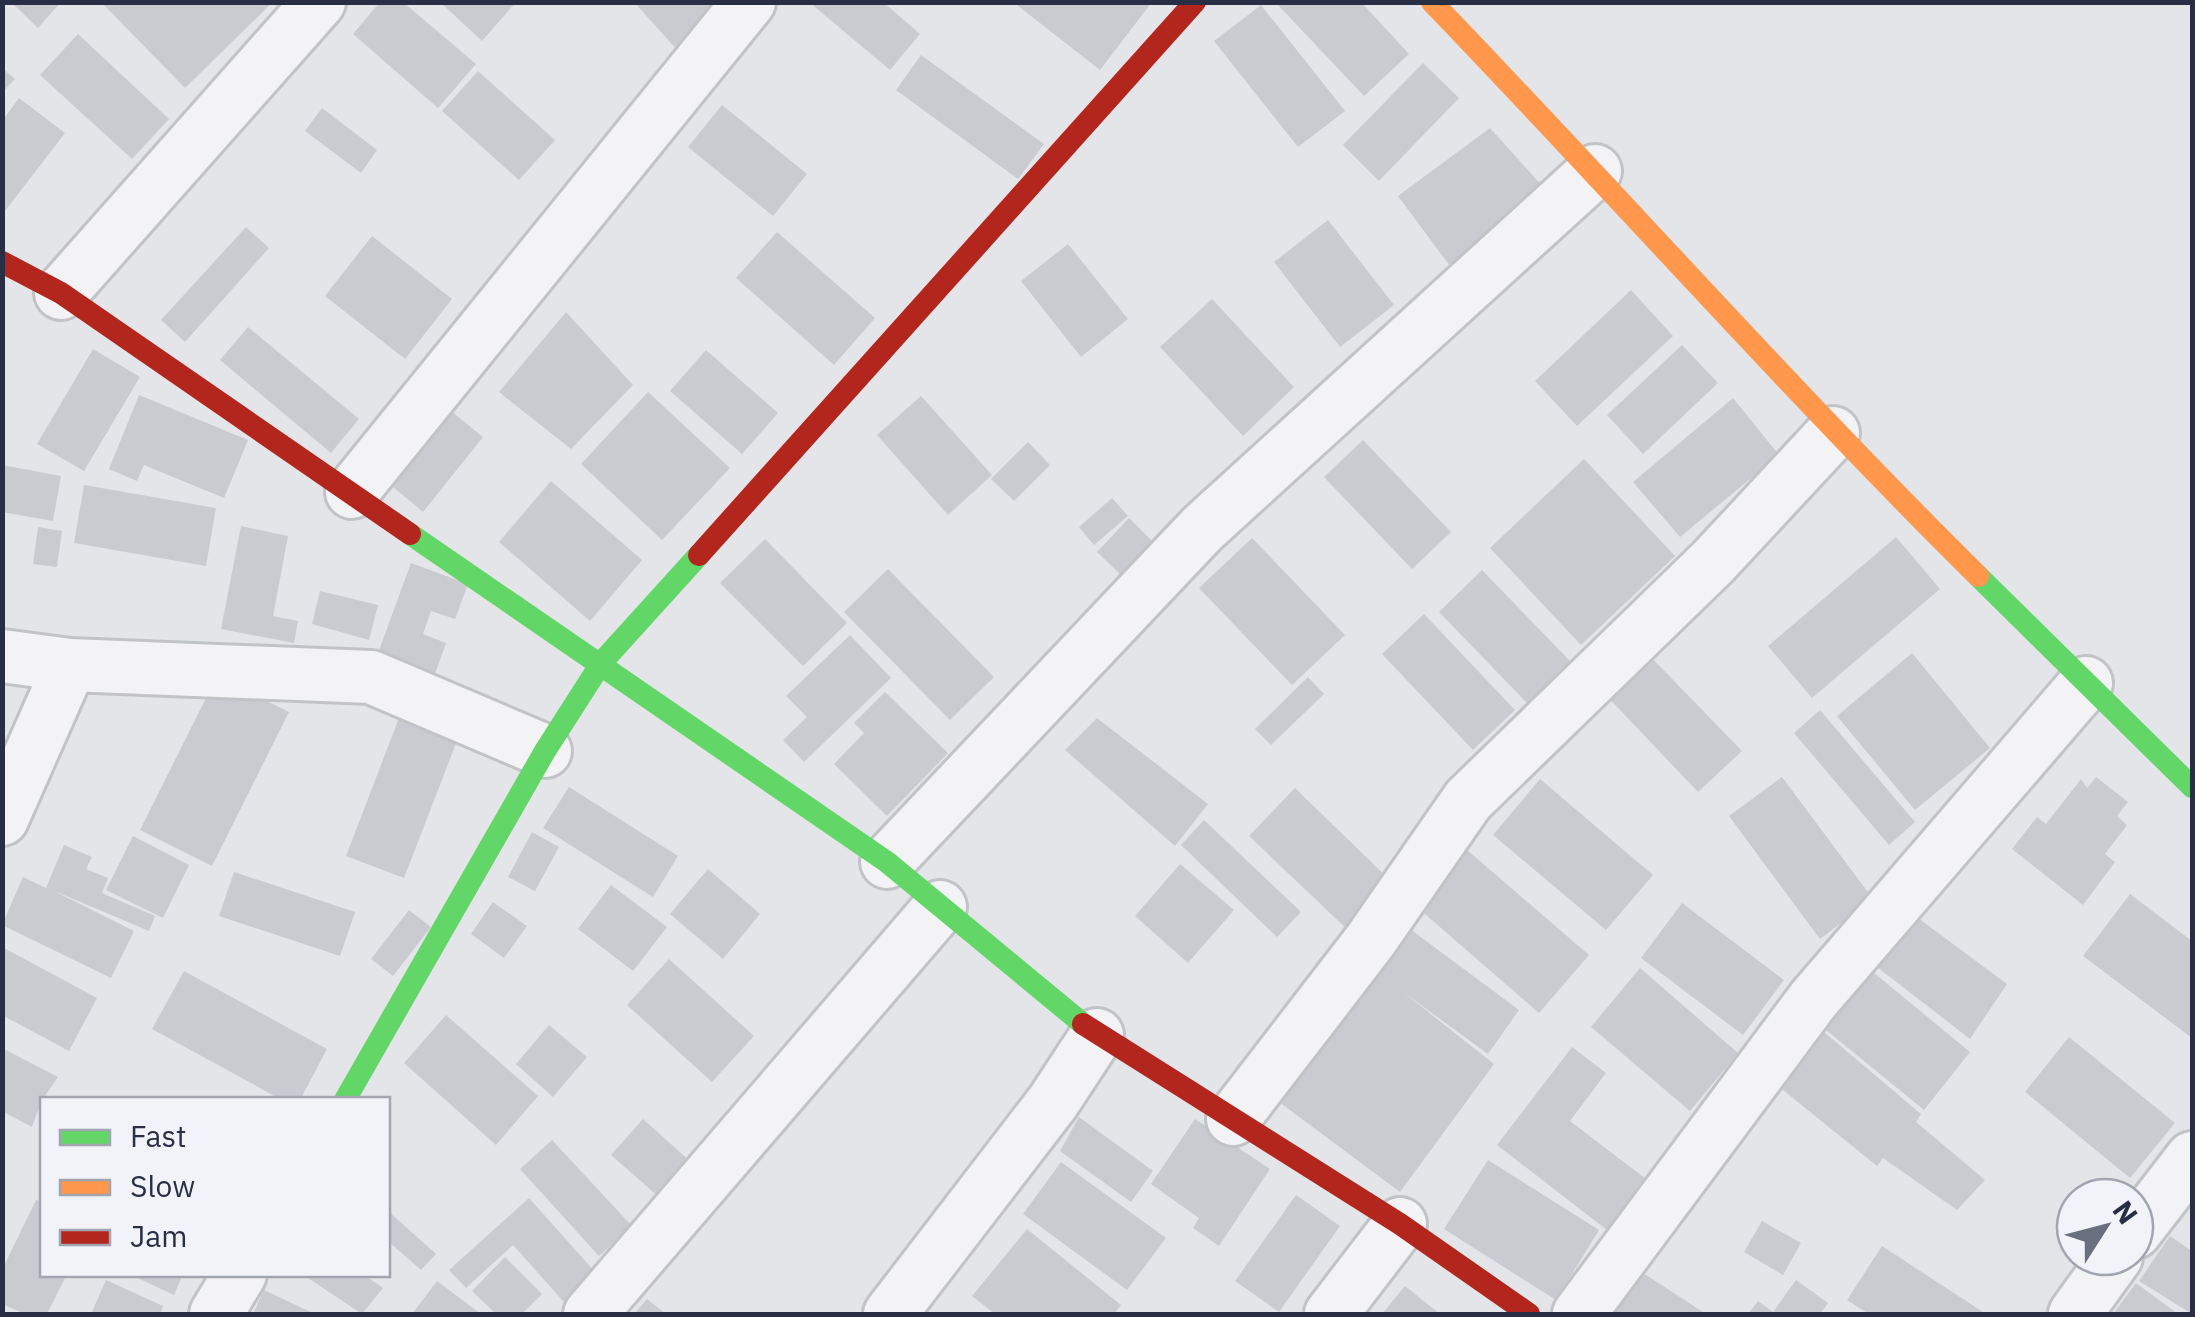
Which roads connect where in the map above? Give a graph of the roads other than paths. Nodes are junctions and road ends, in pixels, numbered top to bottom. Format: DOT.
graph roads {
  1 [pos="319,2"];
  2 [pos="749,2"];
  3 [pos="1194,2"];
  4 [pos="1432,2"];
  5 [pos="1595,171"];
  6 [pos="2,262"];
  7 [pos="62,292"];
  8 [pos="1832,433"];
  9 [pos="352,492"];
  10 [pos="2,656"];
  11 [pos="602,662"];
  12 [pos="70,666"];
  13 [pos="2086,683"];
  14 [pos="545,751"];
  15 [pos="2192,787"];
  16 [pos="2,819"];
  17 [pos="887,862"];
  18 [pos="940,907"];
  19 [pos="1097,1035"];
  20 [pos="347,1097"];
  21 [pos="1233,1118"];
  22 [pos="2192,1158"];
  23 [pos="2155,1206"];
  24 [pos="1400,1224"];
  25 [pos="238,1277"];
  26 [pos="2102,1277"];
  27 [pos="216,1314"];
  28 [pos="590,1314"];
  29 [pos="890,1314"];
  30 [pos="1331,1314"];
  31 [pos="1529,1314"];
  32 [pos="1579,1314"];
  33 [pos="2075,1314"];
  1 -- 7 [label="street"];
  2 -- 9 [label="street"];
  3 -- 11 [label="street"];
  4 -- 5 [label="street"];
  5 -- 8 [label="street"];
  5 -- 17 [label="street"];
  6 -- 7 [label="street"];
  7 -- 9 [label="street"];
  8 -- 13 [label="street"];
  8 -- 21 [label="street"];
  9 -- 11 [label="street"];
  10 -- 12 [label="street"];
  11 -- 14 [label="street"];
  11 -- 17 [label="street"];
  12 -- 14 [label="street"];
  12 -- 16 [label="street"];
  13 -- 15 [label="street"];
  13 -- 32 [label="street"];
  14 -- 20 [label="street"];
  17 -- 18 [label="street"];
  18 -- 19 [label="street"];
  18 -- 28 [label="street"];
  19 -- 21 [label="street"];
  19 -- 29 [label="street"];
  21 -- 24 [label="street"];
  22 -- 23 [label="street"];
  24 -- 30 [label="street"];
  24 -- 31 [label="street"];
  25 -- 27 [label="street"];
  26 -- 33 [label="street"];
}
